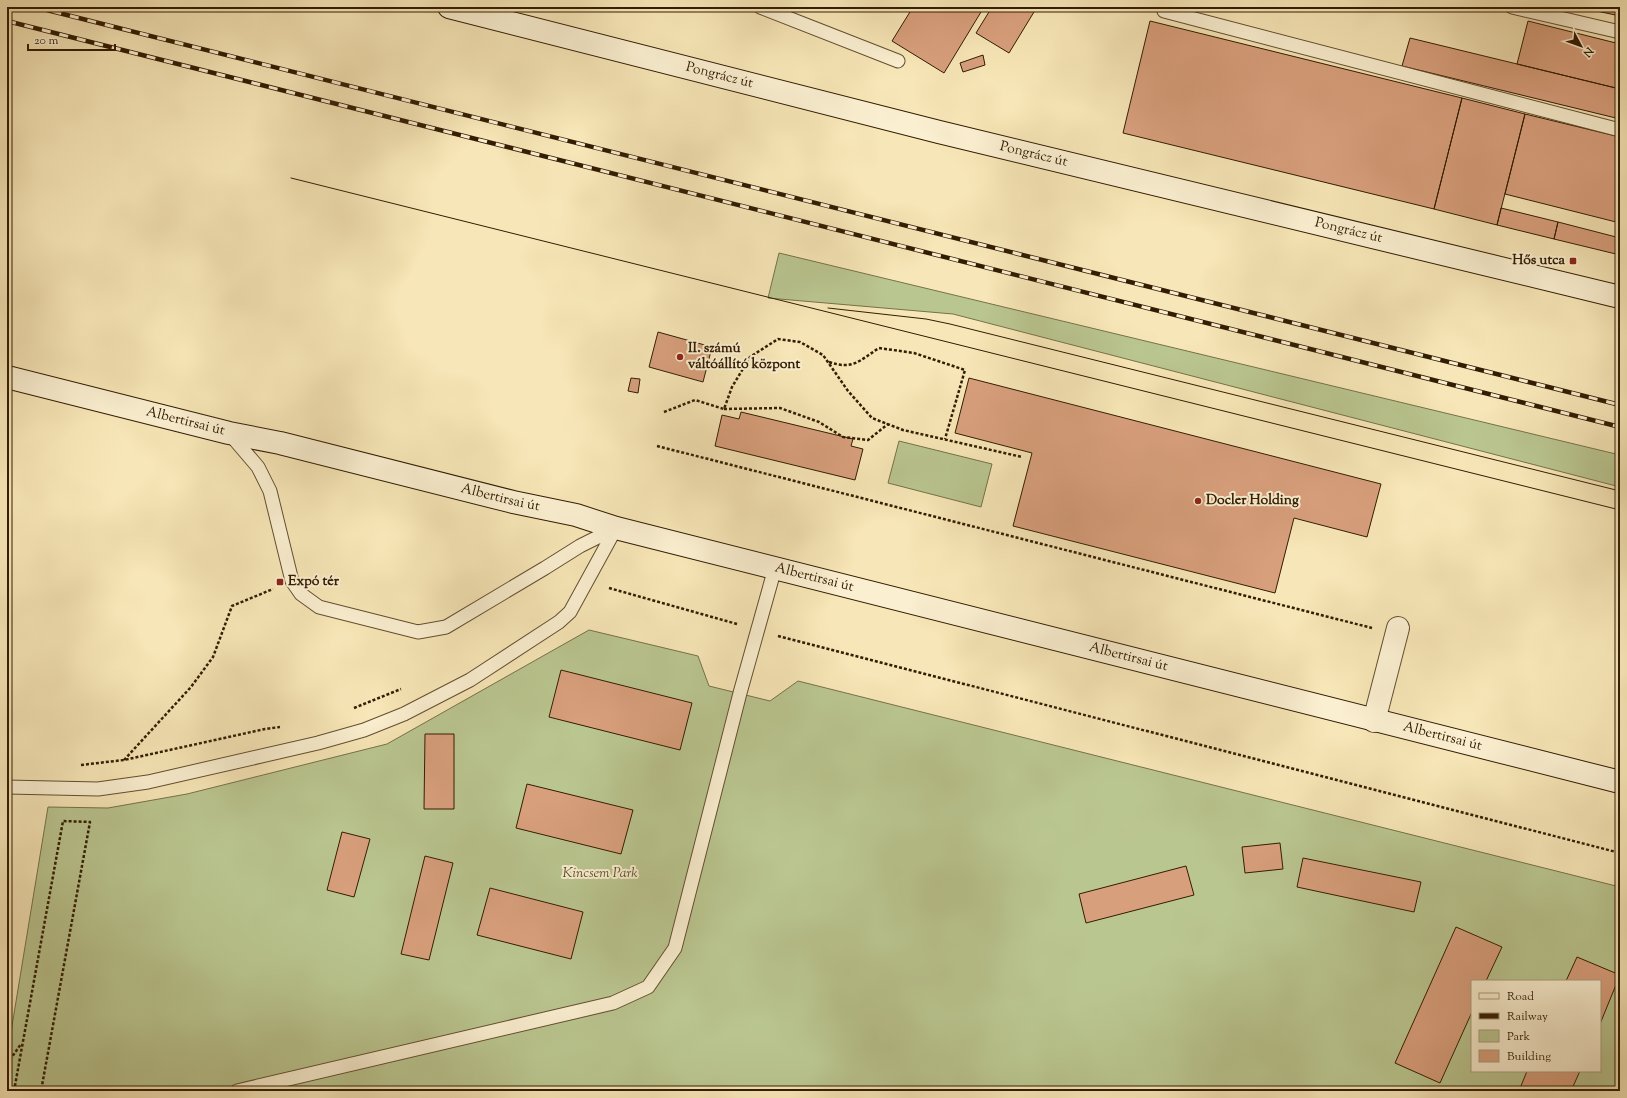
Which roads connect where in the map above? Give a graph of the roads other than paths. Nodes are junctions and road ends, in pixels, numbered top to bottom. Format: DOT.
graph roads {
  1 [pos="449,7"];
  2 [pos="760,7"];
  3 [pos="1163,7"];
  4 [pos="1512,7"];
  5 [pos="1620,32"];
  6 [pos="898,60"];
  7 [pos="1620,130"];
  8 [pos="1620,297"];
  9 [pos="7,377"];
  10 [pos="229,433"];
  11 [pos="616,528"];
  12 [pos="775,568"];
  13 [pos="1397,631"];
  14 [pos="1374,721"];
  15 [pos="1620,782"];
  16 [pos="7,787"];
  17 [pos="237,1091"];
  1 -- 8 [label="street, Pongrácz út"];
  2 -- 6 [label="lane"];
  3 -- 7 [label="lane"];
  4 -- 5 [label="lane"];
  9 -- 10 [label="street, Albertirsai út"];
  10 -- 11 [label="street, Albertirsai út"];
  10 -- 11 [label="lane"];
  11 -- 12 [label="street, Albertirsai út"];
  11 -- 16 [label="lane"];
  12 -- 14 [label="street, Albertirsai út"];
  12 -- 17 [label="lane"];
  13 -- 14 [label="street"];
  14 -- 15 [label="street, Albertirsai út"];
}
